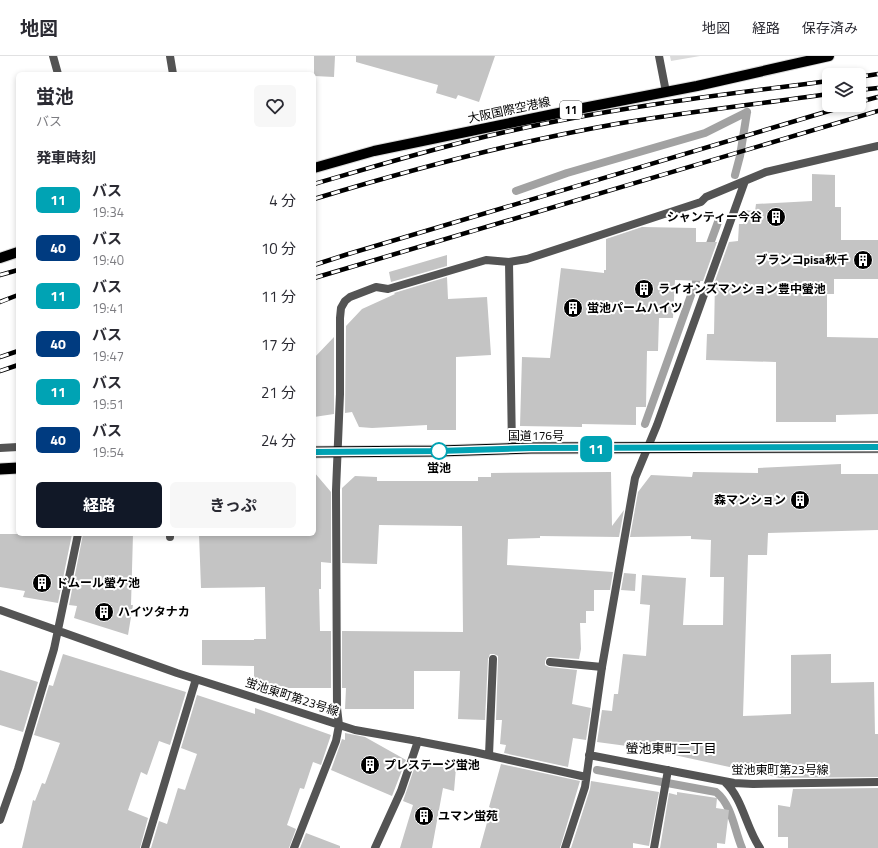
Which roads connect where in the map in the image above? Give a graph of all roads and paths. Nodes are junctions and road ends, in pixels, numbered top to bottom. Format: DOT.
graph roads {
  1 [pos="53,56"];
  2 [pos="170,56"];
  3 [pos="659,56"];
  4 [pos="829,56"];
  5 [pos="57,72"];
  6 [pos="173,72"];
  7 [pos="666,92"];
  8 [pos="878,146"];
  9 [pos="316,167"];
  10 [pos="745,181"];
  11 [pos="16,253"];
  12 [pos="0,258"];
  13 [pos="509,262"];
  14 [pos="16,447"];
  15 [pos="878,447"];
  16 [pos="0,448"];
  17 [pos="647,448"];
  18 [pos="512,449"];
  19 [pos="316,452"];
  20 [pos="337,452"];
  21 [pos="16,468"];
  22 [pos="0,470"];
  23 [pos="78,536"];
  24 [pos="0,610"];
  25 [pos="58,630"];
  26 [pos="493,659"];
  27 [pos="550,662"];
  28 [pos="602,667"];
  29 [pos="196,679"];
  30 [pos="339,725"];
  31 [pos="418,741"];
  32 [pos="489,754"];
  33 [pos="589,755"];
  34 [pos="586,777"];
  35 [pos="667,778"];
  36 [pos="725,782"];
  37 [pos="878,782"];
  38 [pos="0,820"];
  39 [pos="145,848"];
  40 [pos="294,848"];
  41 [pos="375,848"];
  42 [pos="568,848"];
  43 [pos="654,848"];
  44 [pos="760,848"];
  1 -- 5 [label="street"];
  2 -- 6 [label="street"];
  3 -- 7 [label="street"];
  4 -- 7 [label="main road, 大阪国際空港線 / 11"];
  7 -- 9 [label="main road, 大阪国際空港線 / 11"];
  8 -- 10 [label="street"];
  10 -- 13 [label="street"];
  10 -- 17 [label="street"];
  11 -- 12 [label="main road"];
  13 -- 18 [label="street"];
  13 -- 20 [label="street"];
  14 -- 16 [label="street"];
  15 -- 17 [label="highway, 国道176号"];
  17 -- 18 [label="highway, 国道176号"];
  17 -- 28 [label="street"];
  18 -- 20 [label="highway, 国道176号"];
  19 -- 20 [label="highway, 国道176号"];
  20 -- 30 [label="street"];
  21 -- 22 [label="highway"];
  23 -- 25 [label="street"];
  24 -- 25 [label="street, 蛍池東町第23号線"];
  25 -- 29 [label="street, 蛍池東町第23号線"];
  25 -- 38 [label="street"];
  26 -- 32 [label="street"];
  27 -- 28 [label="street"];
  28 -- 33 [label="street"];
  29 -- 30 [label="street, 蛍池東町第23号線"];
  29 -- 39 [label="street"];
  30 -- 31 [label="street, 蛍池東町第23号線"];
  30 -- 40 [label="street"];
  31 -- 32 [label="street, 蛍池東町第23号線"];
  31 -- 41 [label="street"];
  32 -- 34 [label="street, 蛍池東町第23号線"];
  33 -- 34 [label="street"];
  33 -- 35 [label="street, 蛍池東町第23号線"];
  34 -- 42 [label="street"];
  35 -- 36 [label="street, 蛍池東町第23号線"];
  35 -- 43 [label="street"];
  36 -- 37 [label="street, 蛍池東町第23号線"];
  36 -- 44 [label="street"];
}
